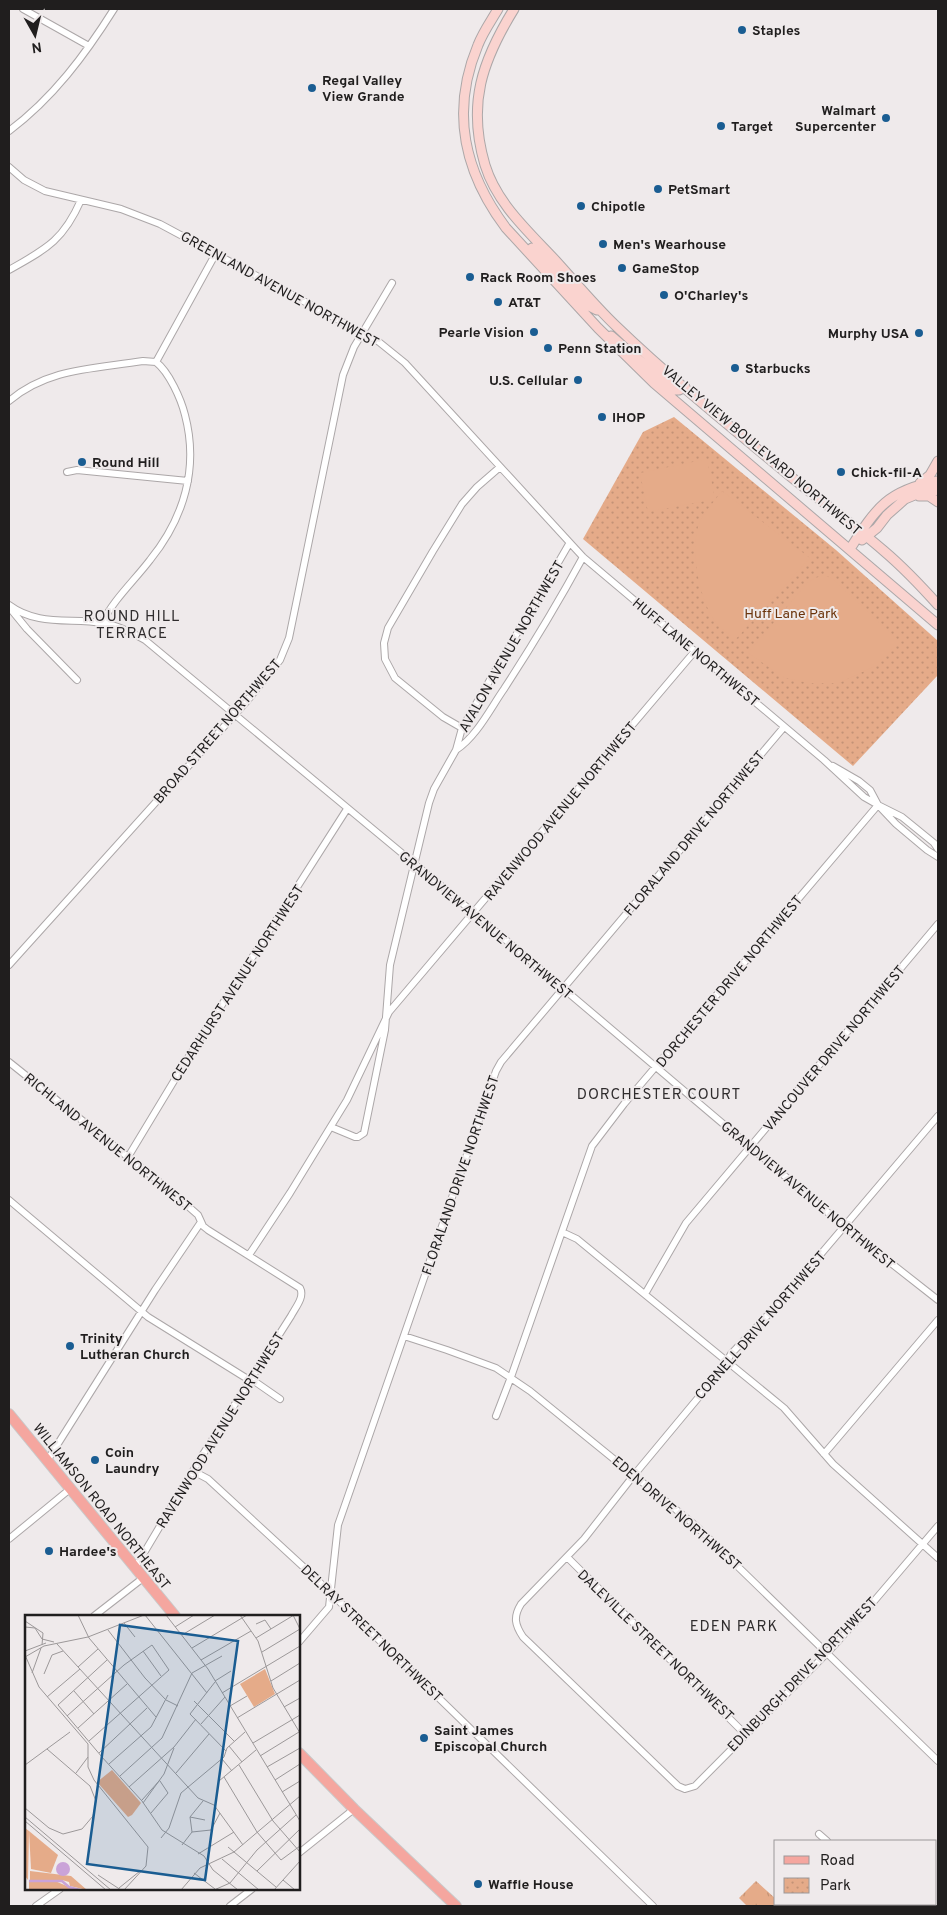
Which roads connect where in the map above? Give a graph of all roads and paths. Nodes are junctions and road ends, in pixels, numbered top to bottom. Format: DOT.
graph roads {
  1 [pos="24,9"];
  2 [pos="114,9"];
  3 [pos="498,9"];
  4 [pos="514,9"];
  5 [pos="89,46"];
  6 [pos="9,131"];
  7 [pos="9,167"];
  8 [pos="81,200"];
  9 [pos="528,251"];
  10 [pos="216,253"];
  11 [pos="9,270"];
  12 [pos="392,283"];
  13 [pos="602,312"];
  14 [pos="598,328"];
  15 [pos="363,333"];
  16 [pos="156,362"];
  17 [pos="685,387"];
  18 [pos="9,401"];
  19 [pos="938,461"];
  20 [pos="500,467"];
  21 [pos="67,472"];
  22 [pos="188,481"];
  23 [pos="938,481"];
  24 [pos="916,486"];
  25 [pos="938,490"];
  26 [pos="909,498"];
  27 [pos="938,502"];
  28 [pos="864,534"];
  29 [pos="569,544"];
  30 [pos="850,549"];
  31 [pos="583,557"];
  32 [pos="9,605"];
  33 [pos="938,605"];
  34 [pos="102,623"];
  35 [pos="938,625"];
  36 [pos="695,651"];
  37 [pos="77,680"];
  38 [pos="234,715"];
  39 [pos="784,727"];
  40 [pos="462,728"];
  41 [pos="456,750"];
  42 [pos="878,805"];
  43 [pos="347,809"];
  44 [pos="938,849"];
  45 [pos="938,857"];
  46 [pos="414,864"];
  47 [pos="474,913"];
  48 [pos="938,924"];
  49 [pos="9,965"];
  50 [pos="562,989"];
  51 [pos="387,1017"];
  52 [pos="9,1062"];
  53 [pos="656,1067"];
  54 [pos="938,1116"];
  55 [pos="331,1127"];
  56 [pos="750,1147"];
  57 [pos="128,1157"];
  58 [pos="9,1200"];
  59 [pos="201,1222"];
  60 [pos="845,1227"];
  61 [pos="562,1232"];
  62 [pos="249,1255"];
  63 [pos="302,1291"];
  64 [pos="645,1294"];
  65 [pos="938,1300"];
  66 [pos="142,1311"];
  67 [pos="938,1320"];
  68 [pos="404,1336"];
  69 [pos="727,1360"];
  70 [pos="511,1377"];
  71 [pos="250,1380"];
  72 [pos="280,1399"];
  73 [pos="9,1414"];
  74 [pos="496,1416"];
  75 [pos="824,1454"];
  76 [pos="47,1461"];
  77 [pos="193,1471"];
  78 [pos="634,1475"];
  79 [pos="70,1489"];
  80 [pos="938,1526"];
  81 [pos="9,1539"];
  82 [pos="923,1544"];
  83 [pos="566,1557"];
  84 [pos="938,1558"];
  85 [pos="135,1568"];
  86 [pos="143,1578"];
  87 [pos="331,1594"];
  88 [pos="95,1615"];
  89 [pos="173,1615"];
  90 [pos="300,1641"];
  91 [pos="827,1652"];
  92 [pos="745,1734"];
  93 [pos="300,1754"];
  94 [pos="938,1761"];
  95 [pos="657,1767"];
  96 [pos="354,1809"];
  97 [pos="819,1834"];
  98 [pos="826,1840"];
  99 [pos="300,1852"];
  100 [pos="59,1890"];
  101 [pos="251,1890"];
  102 [pos="453,1905"];
  103 [pos="36,1906"];
  104 [pos="230,1906"];
  105 [pos="653,1906"];
  1 -- 5 [label="street"];
  2 -- 5 [label="street"];
  3 -- 9 [label="main road, VALLEY VIEW BOULEVARD NORTHWEST"];
  4 -- 13 [label="main road, VALLEY VIEW BOULEVARD NORTHWEST"];
  5 -- 6 [label="street"];
  7 -- 8 [label="street, GREENLAND AVENUE NORTHWEST"];
  8 -- 10 [label="street, GREENLAND AVENUE NORTHWEST"];
  8 -- 11 [label="street"];
  9 -- 13 [label="main road"];
  9 -- 14 [label="main road, VALLEY VIEW BOULEVARD NORTHWEST"];
  10 -- 15 [label="street, GREENLAND AVENUE NORTHWEST"];
  10 -- 16 [label="street"];
  12 -- 15 [label="street, BROAD STREET NORTHWEST"];
  13 -- 17 [label="main road, VALLEY VIEW BOULEVARD NORTHWEST"];
  14 -- 17 [label="main road"];
  14 -- 30 [label="main road, VALLEY VIEW BOULEVARD NORTHWEST"];
  15 -- 20 [label="street, GREENLAND AVENUE NORTHWEST"];
  15 -- 38 [label="street, BROAD STREET NORTHWEST"];
  16 -- 18 [label="street"];
  16 -- 22 [label="street"];
  17 -- 28 [label="main road, VALLEY VIEW BOULEVARD NORTHWEST"];
  19 -- 24 [label="main road"];
  20 -- 29 [label="street, GREENLAND AVENUE NORTHWEST"];
  20 -- 40 [label="street"];
  21 -- 22 [label="street"];
  22 -- 34 [label="street"];
  23 -- 24 [label="main road"];
  24 -- 28 [label="main road"];
  25 -- 26 [label="main road"];
  26 -- 27 [label="main road"];
  26 -- 28 [label="main road"];
  28 -- 30 [label="main road"];
  28 -- 33 [label="main road, VALLEY VIEW BOULEVARD NORTHWEST"];
  29 -- 31 [label="street, HUFF LANE NORTHWEST"];
  29 -- 40 [label="street, AVALON AVENUE NORTHWEST"];
  30 -- 35 [label="main road, VALLEY VIEW BOULEVARD NORTHWEST"];
  31 -- 36 [label="street, HUFF LANE NORTHWEST"];
  31 -- 41 [label="street, AVALON AVENUE NORTHWEST"];
  32 -- 34 [label="street, GRANDVIEW AVENUE NORTHWEST"];
  32 -- 37 [label="street"];
  34 -- 38 [label="street, GRANDVIEW AVENUE NORTHWEST"];
  36 -- 39 [label="street, HUFF LANE NORTHWEST"];
  36 -- 47 [label="street, RAVENWOOD AVENUE NORTHWEST"];
  38 -- 43 [label="street, GRANDVIEW AVENUE NORTHWEST"];
  38 -- 49 [label="street, BROAD STREET NORTHWEST"];
  39 -- 42 [label="street, HUFF LANE NORTHWEST"];
  39 -- 50 [label="street, FLORALAND DRIVE NORTHWEST"];
  40 -- 41 [label="street, AVALON AVENUE NORTHWEST"];
  41 -- 46 [label="street, AVALON AVENUE NORTHWEST"];
  42 -- 44 [label="street, HUFF LANE NORTHWEST"];
  42 -- 45 [label="street, HUFF LANE NORTHWEST"];
  42 -- 53 [label="street, DORCHESTER DRIVE NORTHWEST"];
  43 -- 46 [label="street, GRANDVIEW AVENUE NORTHWEST"];
  43 -- 57 [label="street, CEDARHURST AVENUE NORTHWEST"];
  46 -- 47 [label="street, GRANDVIEW AVENUE NORTHWEST"];
  46 -- 51 [label="street, AVALON AVENUE NORTHWEST"];
  47 -- 50 [label="street, GRANDVIEW AVENUE NORTHWEST"];
  47 -- 51 [label="street, RAVENWOOD AVENUE NORTHWEST"];
  48 -- 56 [label="street, VANCOUVER DRIVE NORTHWEST"];
  50 -- 53 [label="street, GRANDVIEW AVENUE NORTHWEST"];
  50 -- 68 [label="street, FLORALAND DRIVE NORTHWEST"];
  51 -- 55 [label="street"];
  51 -- 55 [label="street, AVALON AVENUE NORTHWEST"];
  52 -- 57 [label="street, RICHLAND AVENUE NORTHWEST"];
  53 -- 56 [label="street, GRANDVIEW AVENUE NORTHWEST"];
  53 -- 61 [label="street, DORCHESTER DRIVE NORTHWEST"];
  54 -- 60 [label="street, CORNELL DRIVE NORTHWEST"];
  55 -- 62 [label="street"];
  56 -- 60 [label="street, GRANDVIEW AVENUE NORTHWEST"];
  56 -- 64 [label="street, VANCOUVER DRIVE NORTHWEST"];
  57 -- 59 [label="street, RICHLAND AVENUE NORTHWEST"];
  58 -- 66 [label="street"];
  59 -- 62 [label="street, RICHLAND AVENUE NORTHWEST"];
  59 -- 66 [label="street"];
  60 -- 65 [label="street, GRANDVIEW AVENUE NORTHWEST"];
  60 -- 69 [label="street, CORNELL DRIVE NORTHWEST"];
  61 -- 64 [label="street"];
  61 -- 70 [label="street, DORCHESTER DRIVE NORTHWEST"];
  62 -- 63 [label="street, RICHLAND AVENUE NORTHWEST"];
  63 -- 71 [label="street, RAVENWOOD AVENUE NORTHWEST"];
  64 -- 69 [label="street"];
  66 -- 71 [label="street"];
  66 -- 76 [label="street"];
  67 -- 75 [label="street"];
  68 -- 70 [label="street, EDEN DRIVE NORTHWEST"];
  68 -- 87 [label="street, FLORALAND DRIVE NORTHWEST"];
  69 -- 75 [label="street"];
  69 -- 78 [label="street, CORNELL DRIVE NORTHWEST"];
  70 -- 74 [label="street, DORCHESTER DRIVE NORTHWEST"];
  70 -- 78 [label="street, EDEN DRIVE NORTHWEST"];
  71 -- 72 [label="street"];
  71 -- 77 [label="street, RAVENWOOD AVENUE NORTHWEST"];
  73 -- 76 [label="main road, WILLIAMSON ROAD NORTHEAST"];
  75 -- 82 [label="street"];
  76 -- 79 [label="main road, WILLIAMSON ROAD NORTHEAST"];
  77 -- 85 [label="street, RAVENWOOD AVENUE NORTHWEST"];
  77 -- 87 [label="street, DELRAY STREET NORTHWEST"];
  78 -- 83 [label="street, CORNELL DRIVE NORTHWEST"];
  78 -- 91 [label="street, EDEN DRIVE NORTHWEST"];
  79 -- 81 [label="street"];
  79 -- 85 [label="main road, WILLIAMSON ROAD NORTHEAST"];
  80 -- 82 [label="street, EDINBURGH DRIVE NORTHWEST"];
  82 -- 84 [label="street"];
  82 -- 91 [label="street, EDINBURGH DRIVE NORTHWEST"];
  83 -- 92 [label="street, DALEVILLE STREET NORTHWEST"];
  83 -- 95 [label="street, CORNELL DRIVE NORTHWEST"];
  85 -- 86 [label="main road, WILLIAMSON ROAD NORTHEAST"];
  86 -- 88 [label="street"];
  86 -- 89 [label="main road, WILLIAMSON ROAD NORTHEAST"];
  87 -- 90 [label="street, FLORALAND DRIVE NORTHWEST"];
  87 -- 105 [label="street, DELRAY STREET NORTHWEST"];
  91 -- 92 [label="street, EDINBURGH DRIVE NORTHWEST"];
  91 -- 94 [label="street, EDEN DRIVE NORTHWEST"];
  92 -- 95 [label="street, EDINBURGH DRIVE NORTHWEST"];
  93 -- 96 [label="main road"];
  96 -- 99 [label="street"];
  96 -- 102 [label="main road"];
  97 -- 98 [label="street"];
  100 -- 103 [label="street"];
  101 -- 104 [label="street"];
}
